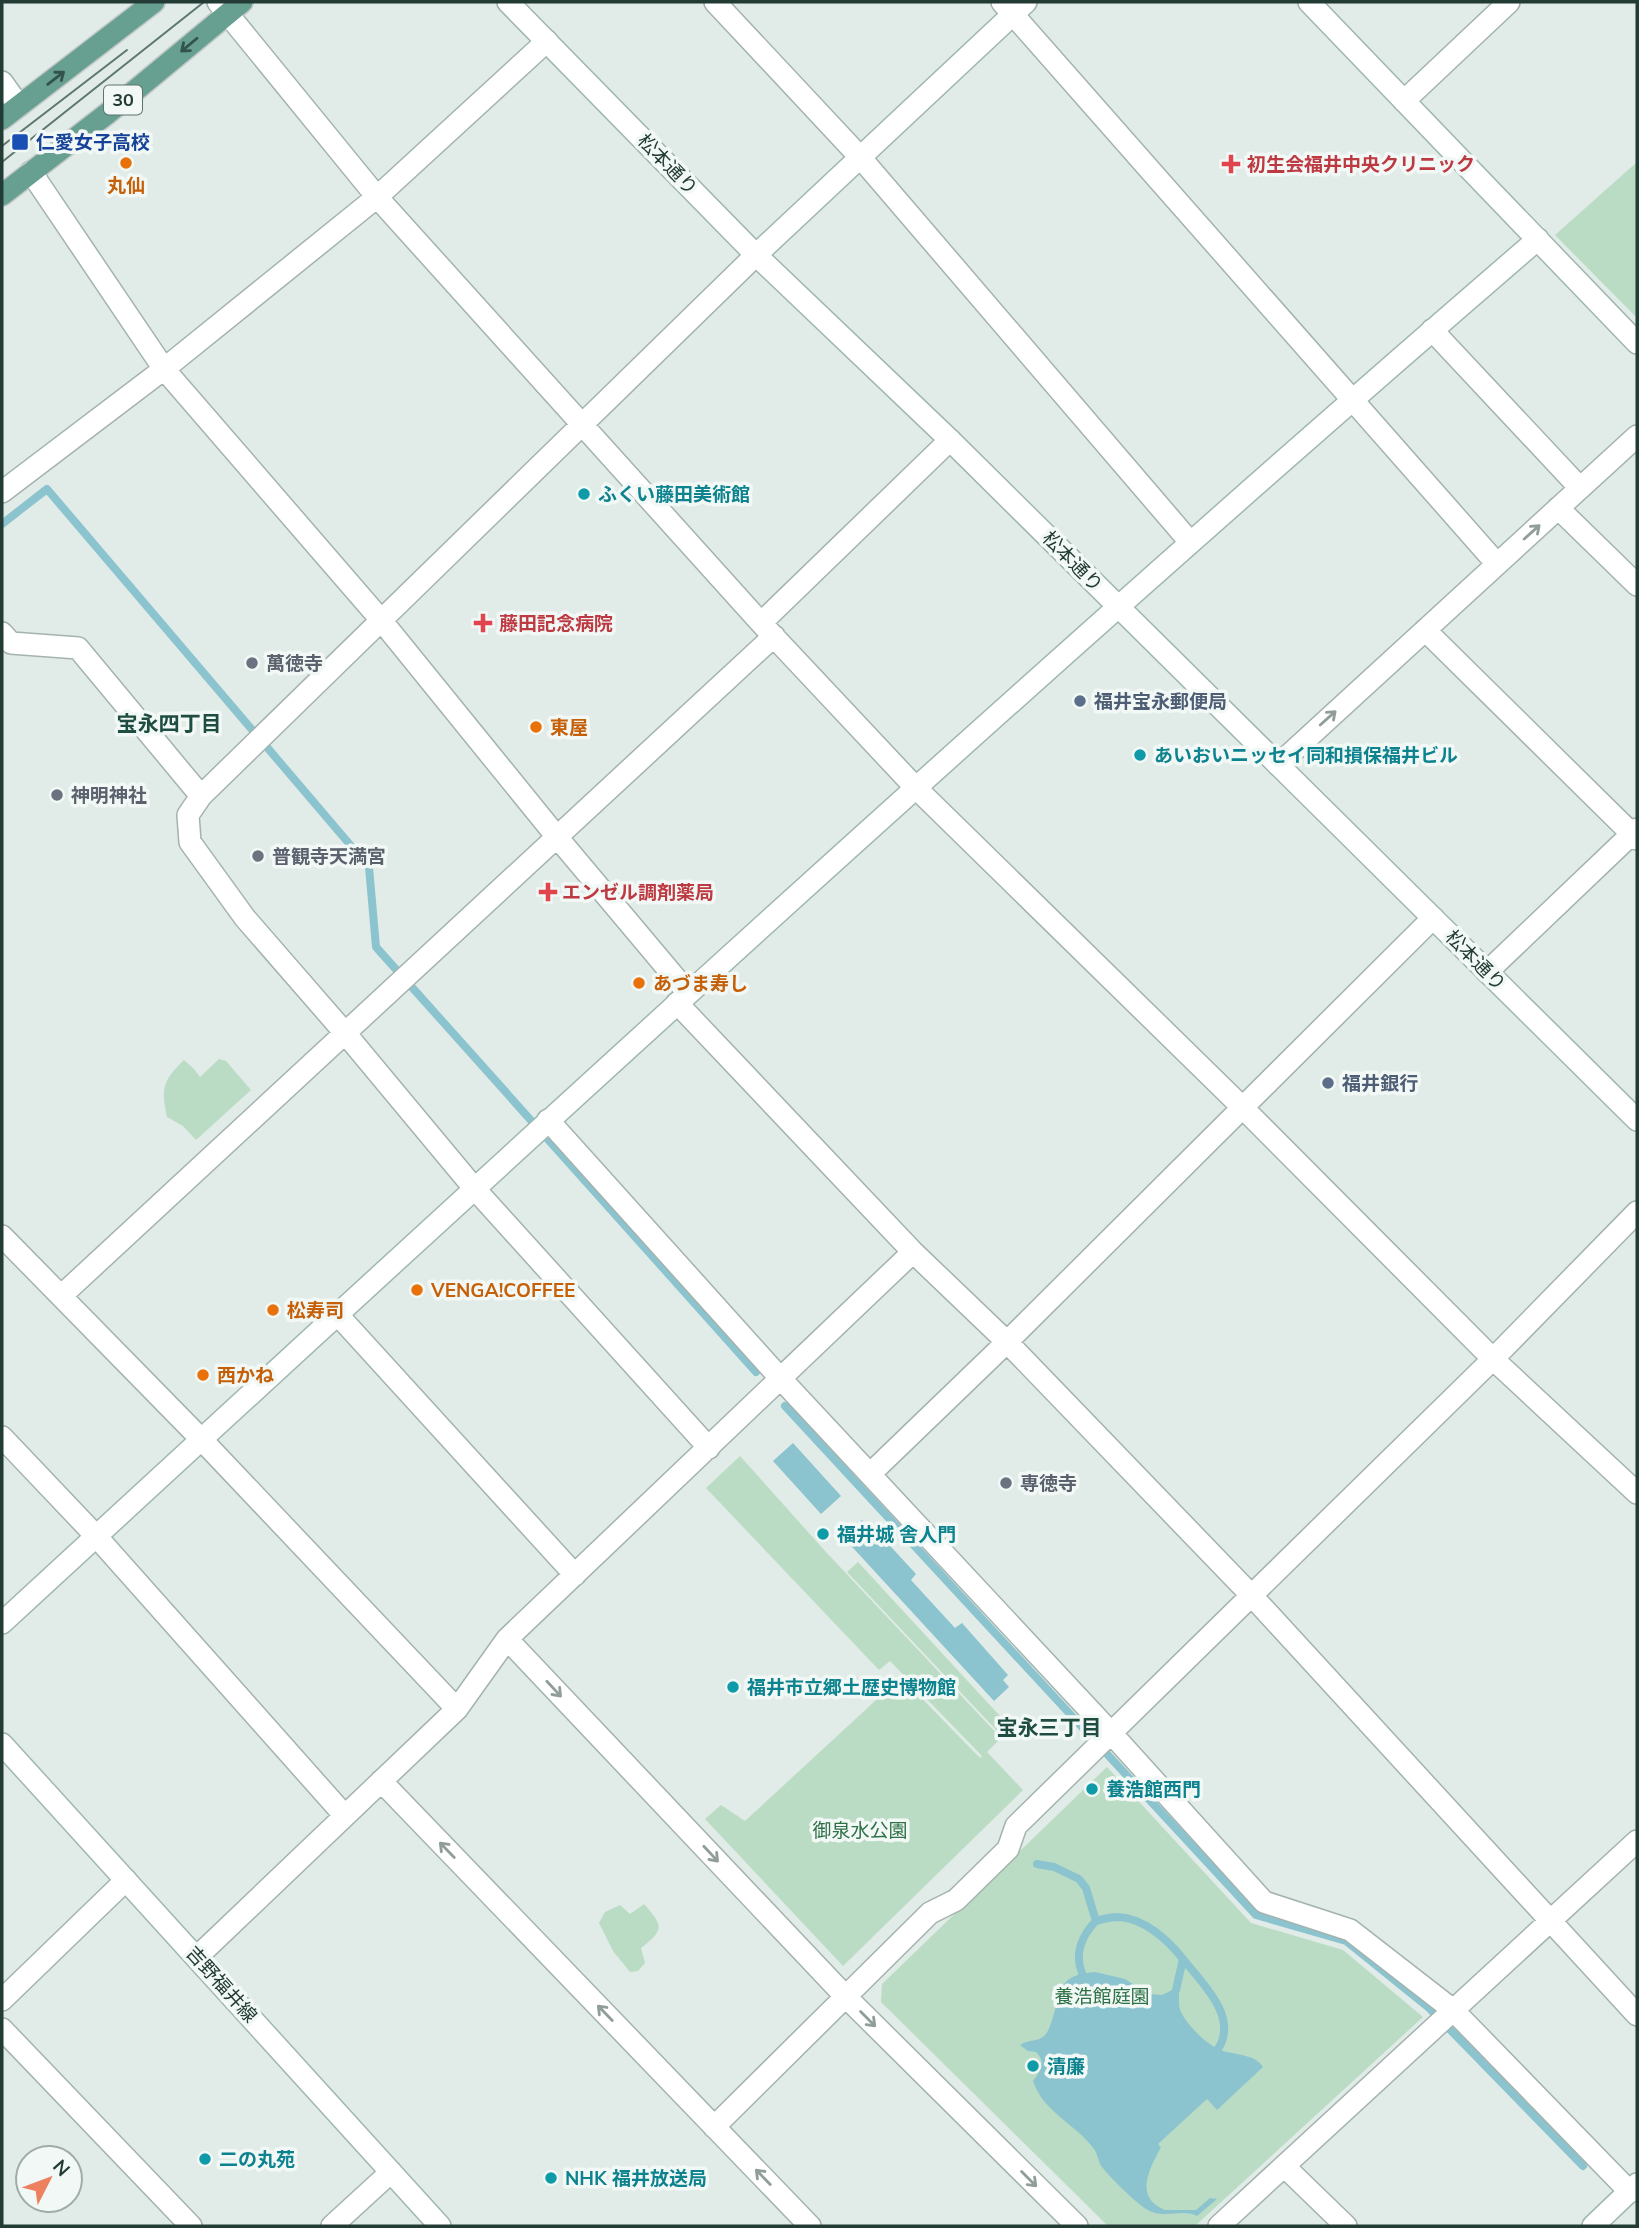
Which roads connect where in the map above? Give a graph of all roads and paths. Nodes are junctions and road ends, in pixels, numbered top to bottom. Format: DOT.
graph roads {
  1 [pos="153,2"];
  2 [pos="508,2"];
  3 [pos="715,2"];
  4 [pos="1309,2"];
  5 [pos="1509,2"];
  6 [pos="229,6"];
  7 [pos="1013,6"];
  8 [pos="547,41"];
  9 [pos="2,82"];
  10 [pos="1404,102"];
  11 [pos="19,106"];
  12 [pos="2,119"];
  13 [pos="860,157"];
  14 [pos="31,172"];
  15 [pos="2,195"];
  16 [pos="377,197"];
  17 [pos="1538,239"];
  18 [pos="756,255"];
  19 [pos="1432,330"];
  20 [pos="1637,343"];
  21 [pos="164,369"];
  22 [pos="1353,400"];
  23 [pos="582,424"];
  24 [pos="1637,436"];
  25 [pos="950,440"];
  26 [pos="1580,488"];
  27 [pos="2,492"];
  28 [pos="1558,508"];
  29 [pos="1190,542"];
  30 [pos="1497,564"];
  31 [pos="1637,585"];
  32 [pos="1119,607"];
  33 [pos="381,620"];
  34 [pos="768,630"];
  35 [pos="1425,630"];
  36 [pos="5,642"];
  37 [pos="1278,765"];
  38 [pos="915,787"];
  39 [pos="201,796"];
  40 [pos="1635,834"];
  41 [pos="557,837"];
  42 [pos="1433,918"];
  43 [pos="1487,972"];
  44 [pos="683,998"];
  45 [pos="345,1033"];
  46 [pos="1242,1107"];
  47 [pos="1637,1120"];
  48 [pos="540,1128"];
  49 [pos="474,1188"];
  50 [pos="1637,1212"];
  51 [pos="2,1236"];
  52 [pos="914,1252"];
  53 [pos="61,1296"];
  54 [pos="337,1314"];
  55 [pos="1007,1342"];
  56 [pos="1493,1359"];
  57 [pos="781,1379"];
  58 [pos="2,1437"];
  59 [pos="202,1440"];
  60 [pos="709,1448"];
  61 [pos="870,1474"];
  62 [pos="1637,1493"];
  63 [pos="96,1536"];
  64 [pos="575,1575"];
  65 [pos="1252,1596"];
  66 [pos="2,1623"];
  67 [pos="507,1639"];
  68 [pos="457,1709"];
  69 [pos="1109,1735"];
  70 [pos="2,1744"];
  71 [pos="381,1782"];
  72 [pos="345,1816"];
  73 [pos="1637,1842"];
  74 [pos="126,1880"];
  75 [pos="1550,1921"];
  76 [pos="197,1957"];
  77 [pos="846,1997"];
  78 [pos="2,2000"];
  79 [pos="1637,2015"];
  80 [pos="1445,2018"];
  81 [pos="2,2029"];
  82 [pos="714,2127"];
  83 [pos="1284,2166"];
  84 [pos="391,2172"];
  85 [pos="1633,2188"];
  86 [pos="802,2223"];
  87 [pos="191,2226"];
  88 [pos="332,2226"];
  89 [pos="440,2226"];
  90 [pos="1077,2226"];
  91 [pos="1219,2226"];
  92 [pos="1346,2226"];
  93 [pos="1593,2226"];
  11 -- 1 [label="main road, one-way"];
  2 -- 8 [label="street, 松本通り"];
  3 -- 13 [label="street"];
  4 -- 10 [label="street"];
  5 -- 10 [label="street"];
  6 -- 14 [label="main road, 30, one-way"];
  6 -- 16 [label="street"];
  7 -- 13 [label="street"];
  7 -- 22 [label="street"];
  8 -- 16 [label="street"];
  8 -- 18 [label="street, 松本通り"];
  9 -- 11 [label="street"];
  10 -- 17 [label="street"];
  11 -- 12 [label="main road"];
  13 -- 18 [label="street"];
  13 -- 29 [label="street"];
  14 -- 15 [label="main road, 30"];
  14 -- 21 [label="street"];
  16 -- 21 [label="street"];
  16 -- 23 [label="street"];
  17 -- 19 [label="street"];
  17 -- 20 [label="street"];
  18 -- 23 [label="street"];
  18 -- 25 [label="street, 松本通り"];
  19 -- 22 [label="street"];
  19 -- 26 [label="street"];
  21 -- 27 [label="street"];
  21 -- 33 [label="street"];
  22 -- 29 [label="street"];
  22 -- 30 [label="street"];
  23 -- 33 [label="street"];
  23 -- 34 [label="street"];
  24 -- 26 [label="street"];
  25 -- 32 [label="street, 松本通り"];
  25 -- 34 [label="street"];
  26 -- 28 [label="street"];
  30 -- 28 [label="street, one-way"];
  28 -- 31 [label="street"];
  29 -- 32 [label="street"];
  30 -- 35 [label="street"];
  32 -- 37 [label="street, 松本通り"];
  32 -- 38 [label="street"];
  33 -- 39 [label="street"];
  33 -- 41 [label="street"];
  34 -- 38 [label="street"];
  34 -- 41 [label="street"];
  37 -- 35 [label="street, one-way"];
  35 -- 40 [label="street"];
  36 -- 39 [label="street"];
  37 -- 42 [label="street, 松本通り"];
  38 -- 44 [label="street"];
  38 -- 46 [label="street"];
  39 -- 45 [label="street"];
  40 -- 43 [label="street"];
  41 -- 44 [label="street"];
  41 -- 45 [label="street"];
  42 -- 43 [label="street, 松本通り"];
  42 -- 46 [label="street"];
  43 -- 47 [label="street, 松本通り"];
  44 -- 48 [label="street"];
  44 -- 52 [label="street"];
  45 -- 49 [label="street"];
  45 -- 53 [label="street"];
  46 -- 55 [label="street"];
  46 -- 56 [label="street"];
  48 -- 49 [label="street"];
  48 -- 57 [label="street"];
  49 -- 54 [label="street"];
  49 -- 60 [label="street"];
  50 -- 56 [label="street"];
  51 -- 53 [label="street"];
  52 -- 55 [label="street"];
  52 -- 57 [label="street"];
  53 -- 59 [label="street"];
  54 -- 59 [label="street"];
  54 -- 64 [label="street"];
  55 -- 61 [label="street"];
  55 -- 65 [label="street"];
  56 -- 62 [label="street"];
  56 -- 65 [label="street"];
  57 -- 60 [label="street"];
  57 -- 61 [label="street"];
  58 -- 63 [label="street"];
  59 -- 63 [label="street"];
  59 -- 68 [label="street"];
  60 -- 64 [label="street"];
  61 -- 69 [label="street"];
  63 -- 66 [label="street"];
  63 -- 72 [label="street"];
  64 -- 67 [label="street"];
  65 -- 69 [label="street"];
  65 -- 75 [label="street"];
  67 -- 68 [label="street"];
  67 -- 77 [label="street, one-way"];
  68 -- 71 [label="street"];
  69 -- 77 [label="street"];
  69 -- 80 [label="street"];
  70 -- 74 [label="street, 吉野福井線"];
  71 -- 72 [label="street"];
  82 -- 71 [label="street, one-way"];
  72 -- 76 [label="street"];
  73 -- 75 [label="street"];
  74 -- 76 [label="street, 吉野福井線"];
  74 -- 78 [label="street"];
  75 -- 79 [label="street"];
  75 -- 80 [label="street"];
  76 -- 84 [label="street, 吉野福井線"];
  77 -- 82 [label="street"];
  77 -- 90 [label="street, one-way"];
  80 -- 83 [label="street"];
  80 -- 85 [label="street"];
  81 -- 87 [label="street"];
  86 -- 82 [label="street, one-way"];
  83 -- 91 [label="street"];
  83 -- 92 [label="street"];
  84 -- 88 [label="street"];
  84 -- 89 [label="street, 吉野福井線"];
  85 -- 93 [label="street"];
}
